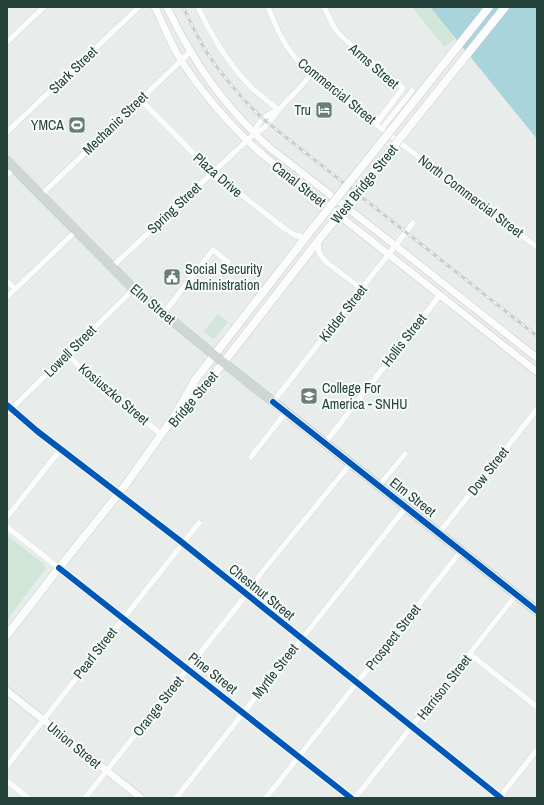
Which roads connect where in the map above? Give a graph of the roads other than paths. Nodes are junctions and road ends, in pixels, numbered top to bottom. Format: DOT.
graph roads {
  1 [pos="44,7"];
  2 [pos="139,7"];
  3 [pos="155,7"];
  4 [pos="167,7"];
  5 [pos="198,7"];
  6 [pos="268,7"];
  7 [pos="324,7"];
  8 [pos="489,7"];
  9 [pos="505,7"];
  10 [pos="7,42"];
  11 [pos="190,52"];
  12 [pos="181,60"];
  13 [pos="311,74"];
  14 [pos="412,91"];
  15 [pos="140,99"];
  16 [pos="278,110"];
  17 [pos="376,124"];
  18 [pos="382,128"];
  19 [pos="7,132"];
  20 [pos="254,134"];
  21 [pos="246,141"];
  22 [pos="405,146"];
  23 [pos="7,161"];
  24 [pos="14,168"];
  25 [pos="212,172"];
  26 [pos="7,175"];
  27 [pos="41,195"];
  28 [pos="413,224"];
  29 [pos="76,231"];
  30 [pos="307,236"];
  31 [pos="318,241"];
  32 [pos="396,246"];
  33 [pos="537,247"];
  34 [pos="389,255"];
  35 [pos="228,262"];
  36 [pos="112,267"];
  37 [pos="7,281"];
  38 [pos="15,289"];
  39 [pos="134,289"];
  40 [pos="362,289"];
  41 [pos="440,295"];
  42 [pos="7,297"];
  43 [pos="163,314"];
  44 [pos="67,354"];
  45 [pos="214,355"];
  46 [pos="537,358"];
  47 [pos="224,362"];
  48 [pos="537,372"];
  49 [pos="273,402"];
  50 [pos="8,409"];
  51 [pos="537,409"];
  52 [pos="286,412"];
  53 [pos="161,434"];
  54 [pos="325,443"];
  55 [pos="61,449"];
  56 [pos="405,454"];
  57 [pos="251,457"];
  58 [pos="351,463"];
  59 [pos="379,486"];
  60 [pos="119,494"];
  61 [pos="406,507"];
  62 [pos="7,517"];
  63 [pos="199,522"];
  64 [pos="7,527"];
  65 [pos="439,533"];
  66 [pos="183,543"];
  67 [pos="462,551"];
  68 [pos="59,568"];
  69 [pos="246,594"];
  70 [pos="516,595"];
  71 [pos="537,611"];
  72 [pos="123,618"];
  73 [pos="7,636"];
  74 [pos="301,638"];
  75 [pos="470,654"];
  76 [pos="187,668"];
  77 [pos="357,683"];
  78 [pos="7,691"];
  79 [pos="537,707"];
  80 [pos="243,713"];
  81 [pos="43,720"];
  82 [pos="412,727"];
  83 [pos="537,750"];
  84 [pos="299,757"];
  85 [pos="7,766"];
  86 [pos="107,770"];
  87 [pos="7,781"];
  88 [pos="28,798"];
  89 [pos="85,798"];
  90 [pos="141,798"];
  91 [pos="176,798"];
  92 [pos="266,798"];
  93 [pos="352,798"];
  94 [pos="355,798"];
  95 [pos="500,798"];
  1 -- 10 [label="street"];
  2 -- 19 [label="street, Stark Street"];
  3 -- 12 [label="street, Canal Street"];
  4 -- 11 [label="street, Canal Street"];
  5 -- 16 [label="street"];
  6 -- 13 [label="street, Commercial Street"];
  7 -- 17 [label="street, Arms Street"];
  8 -- 30 [label="main road, West Bridge Street, bridge"];
  9 -- 31 [label="main road, West Bridge Street, bridge"];
  11 -- 12 [label="street, Mechanic Street"];
  11 -- 20 [label="street, Canal Street"];
  12 -- 15 [label="street, Mechanic Street"];
  12 -- 21 [label="street, Canal Street"];
  13 -- 16 [label="street, Spring Street"];
  13 -- 17 [label="street, Commercial Street"];
  14 -- 18 [label="street, Arms Street"];
  15 -- 25 [label="street, Plaza Drive"];
  15 -- 27 [label="street, Mechanic Street"];
  16 -- 20 [label="street, Spring Street"];
  17 -- 18 [label="street, Commercial Street"];
  18 -- 22 [label="street, Commercial Street"];
  20 -- 21 [label="street, Spring Street"];
  20 -- 32 [label="street, Canal Street"];
  21 -- 25 [label="street, Spring Street"];
  21 -- 34 [label="street, Canal Street"];
  22 -- 33 [label="street, North Commercial Street"];
  23 -- 24 [label="main road, Elm Street"];
  24 -- 26 [label="street"];
  24 -- 27 [label="main road, Elm Street"];
  25 -- 30 [label="street, Plaza Drive"];
  25 -- 36 [label="street, Spring Street"];
  27 -- 29 [label="main road, Elm Street"];
  28 -- 32 [label="street, Kidder Street"];
  29 -- 36 [label="main road, Elm Street"];
  29 -- 38 [label="street"];
  30 -- 45 [label="main road, West Bridge Street"];
  31 -- 40 [label="street"];
  31 -- 47 [label="main road, West Bridge Street"];
  32 -- 34 [label="street, Kidder Street"];
  32 -- 46 [label="street, Canal Street"];
  34 -- 40 [label="street, Kidder Street"];
  34 -- 41 [label="street, Canal Street"];
  35 -- 43 [label="street"];
  36 -- 39 [label="main road, Elm Street"];
  37 -- 38 [label="street"];
  38 -- 42 [label="street"];
  39 -- 43 [label="main road, Elm Street"];
  39 -- 44 [label="street, Lowell Street"];
  40 -- 49 [label="street, Kidder Street"];
  41 -- 48 [label="street, Canal Street"];
  41 -- 54 [label="street, Hollis Street"];
  43 -- 45 [label="main road, Elm Street"];
  44 -- 50 [label="street, Lowell Street"];
  44 -- 53 [label="street, Kosiuszko Street"];
  45 -- 47 [label="main road, Elm Street"];
  45 -- 53 [label="main road, Bridge Street"];
  47 -- 49 [label="main road, Elm Street"];
  47 -- 53 [label="main road, Bridge Street"];
  49 -- 52 [label="main road, Elm Street"];
  50 -- 55 [label="street, Chestnut Street"];
  51 -- 65 [label="street, Dow Street"];
  52 -- 54 [label="main road, Elm Street"];
  52 -- 57 [label="street"];
  53 -- 60 [label="main road, Bridge Street"];
  54 -- 58 [label="main road, Elm Street"];
  55 -- 60 [label="street, Chestnut Street"];
  55 -- 62 [label="street"];
  56 -- 59 [label="street"];
  58 -- 59 [label="main road, Elm Street"];
  58 -- 69 [label="street, Orange Street"];
  59 -- 61 [label="main road, Elm Street"];
  60 -- 66 [label="street, Chestnut Street"];
  60 -- 68 [label="main road, Bridge Street"];
  61 -- 65 [label="main road, Elm Street"];
  61 -- 74 [label="street, Myrtle Street"];
  63 -- 66 [label="street, Pearl Street"];
  64 -- 68 [label="street, Pine Street"];
  65 -- 67 [label="main road, Elm Street"];
  66 -- 69 [label="street, Chestnut Street"];
  66 -- 72 [label="street, Pearl Street"];
  67 -- 70 [label="main road, Elm Street"];
  67 -- 77 [label="street, Prospect Street"];
  68 -- 72 [label="street, Pine Street"];
  68 -- 73 [label="main road, Bridge Street"];
  69 -- 74 [label="street, Chestnut Street"];
  69 -- 76 [label="street, Orange Street"];
  70 -- 71 [label="main road, Elm Street"];
  70 -- 75 [label="street, Harrison Street"];
  72 -- 76 [label="street, Pine Street"];
  72 -- 81 [label="street, Pearl Street"];
  74 -- 77 [label="street, Chestnut Street"];
  74 -- 80 [label="street, Myrtle Street"];
  75 -- 79 [label="street"];
  75 -- 82 [label="street, Harrison Street"];
  76 -- 80 [label="street, Pine Street"];
  76 -- 86 [label="street, Orange Street"];
  77 -- 82 [label="street, Chestnut Street"];
  77 -- 84 [label="street, Prospect Street"];
  78 -- 81 [label="street, Union Street"];
  80 -- 84 [label="street, Pine Street"];
  80 -- 91 [label="street, Myrtle Street"];
  81 -- 85 [label="street, Pearl Street"];
  81 -- 86 [label="street, Union Street"];
  82 -- 94 [label="street, Harrison Street"];
  82 -- 95 [label="street, Chestnut Street"];
  83 -- 95 [label="street"];
  84 -- 92 [label="street, Prospect Street"];
  84 -- 93 [label="street, Pine Street"];
  86 -- 89 [label="street, Orange Street"];
  86 -- 90 [label="street, Union Street"];
  87 -- 88 [label="street"];
}
